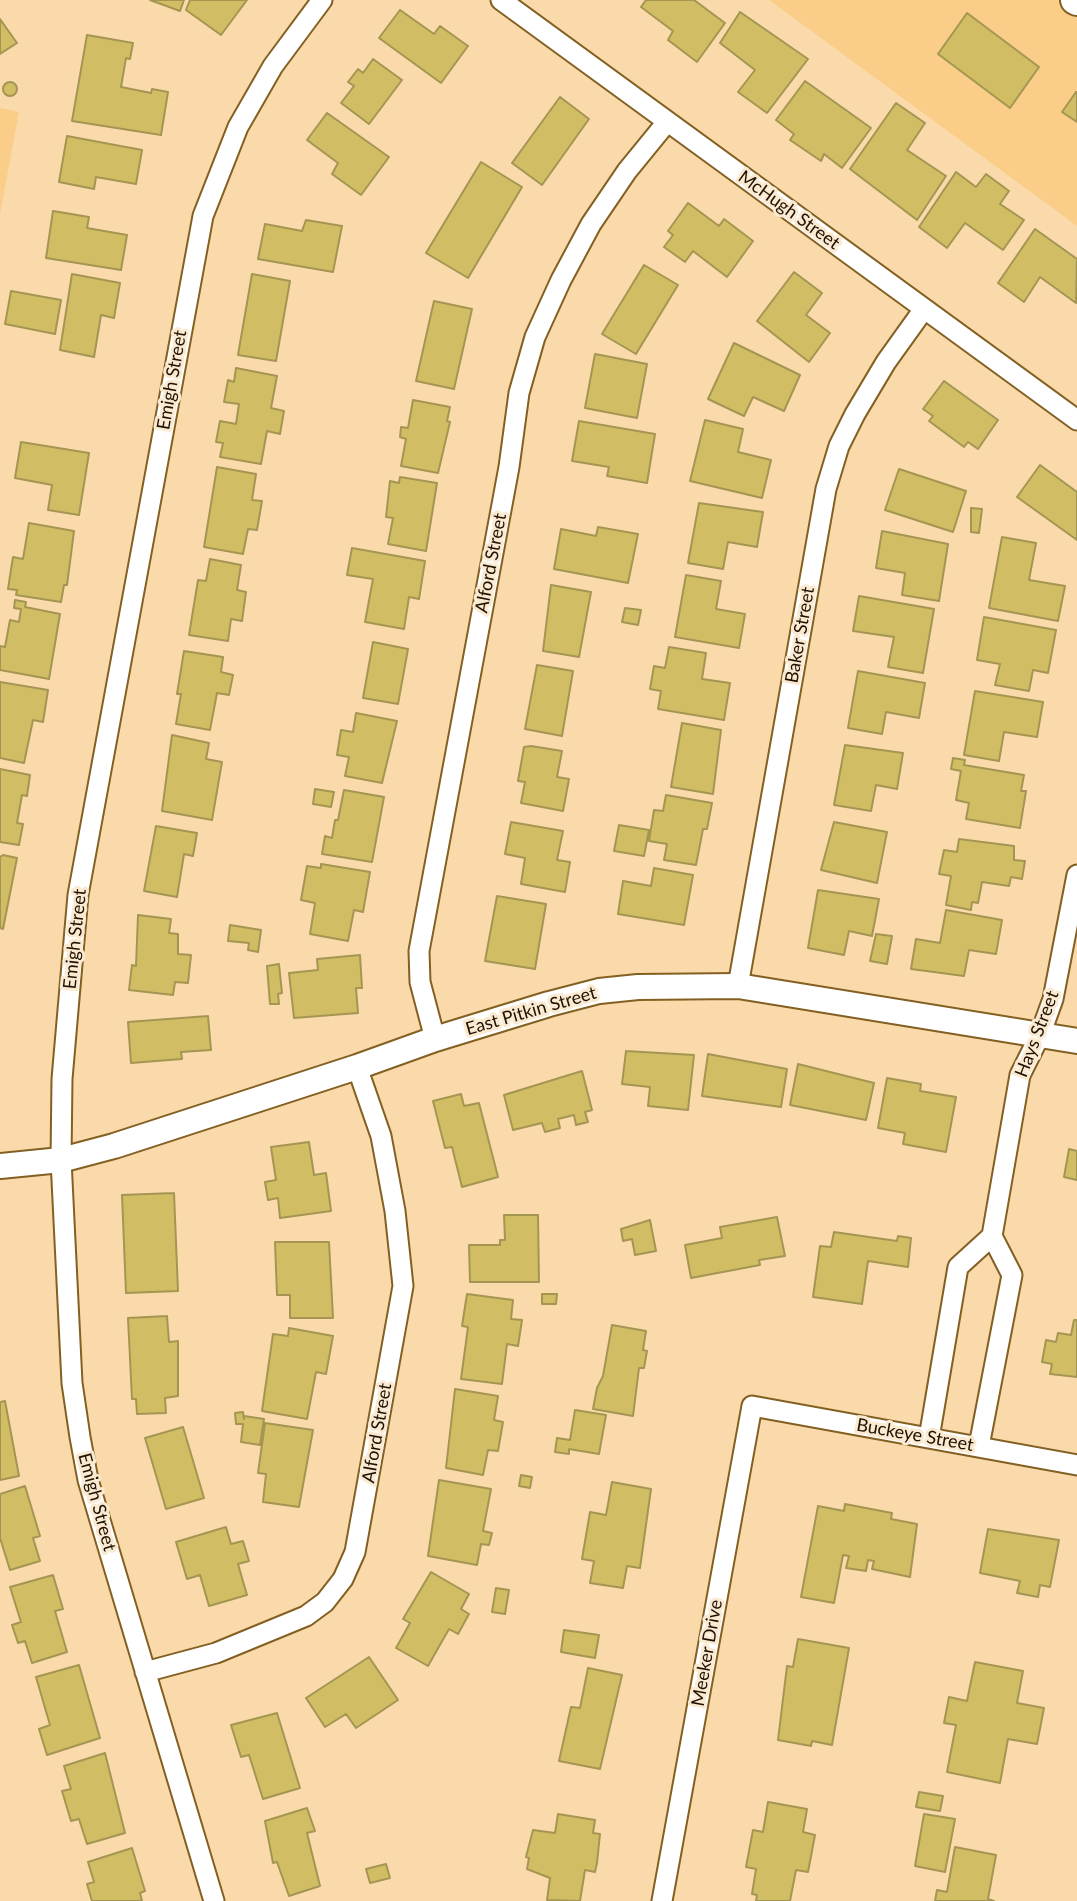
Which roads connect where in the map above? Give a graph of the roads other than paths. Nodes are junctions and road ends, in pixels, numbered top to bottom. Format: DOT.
graph roads {
  1 [pos="322,0"];
  2 [pos="501,0"];
  3 [pos="667,122"];
  4 [pos="925,309"];
  5 [pos="1077,420"];
  6 [pos="1077,875"];
  7 [pos="738,986"];
  8 [pos="1040,1035"];
  9 [pos="435,1038"];
  10 [pos="1077,1041"];
  11 [pos="357,1068"];
  12 [pos="61,1160"];
  13 [pos="0,1166"];
  14 [pos="992,1236"];
  15 [pos="752,1406"];
  16 [pos="929,1438"];
  17 [pos="979,1446"];
  18 [pos="1077,1465"];
  19 [pos="145,1672"];
  20 [pos="214,1901"];
  21 [pos="662,1901"];
  1 -- 12 [label="street, Emigh Street"];
  2 -- 3 [label="street, McHugh Street"];
  3 -- 4 [label="street, McHugh Street"];
  3 -- 9 [label="street, Alford Street"];
  4 -- 5 [label="street, McHugh Street"];
  4 -- 7 [label="street, Baker Street"];
  6 -- 8 [label="street, Hays Street"];
  7 -- 8 [label="street, East Pitkin Street"];
  7 -- 9 [label="street, East Pitkin Street"];
  8 -- 10 [label="street, East Pitkin Street"];
  8 -- 14 [label="street, Hays Street"];
  9 -- 11 [label="street, East Pitkin Street"];
  11 -- 12 [label="street, East Pitkin Street"];
  11 -- 19 [label="street, Alford Street"];
  12 -- 13 [label="street, East Pitkin Street"];
  12 -- 19 [label="street, Emigh Street"];
  14 -- 16 [label="street"];
  14 -- 17 [label="street"];
  15 -- 16 [label="street, Buckeye Street"];
  15 -- 21 [label="street, Meeker Drive"];
  16 -- 17 [label="street, Buckeye Street"];
  17 -- 18 [label="street, Buckeye Street"];
  19 -- 20 [label="street, Emigh Street"];
}
